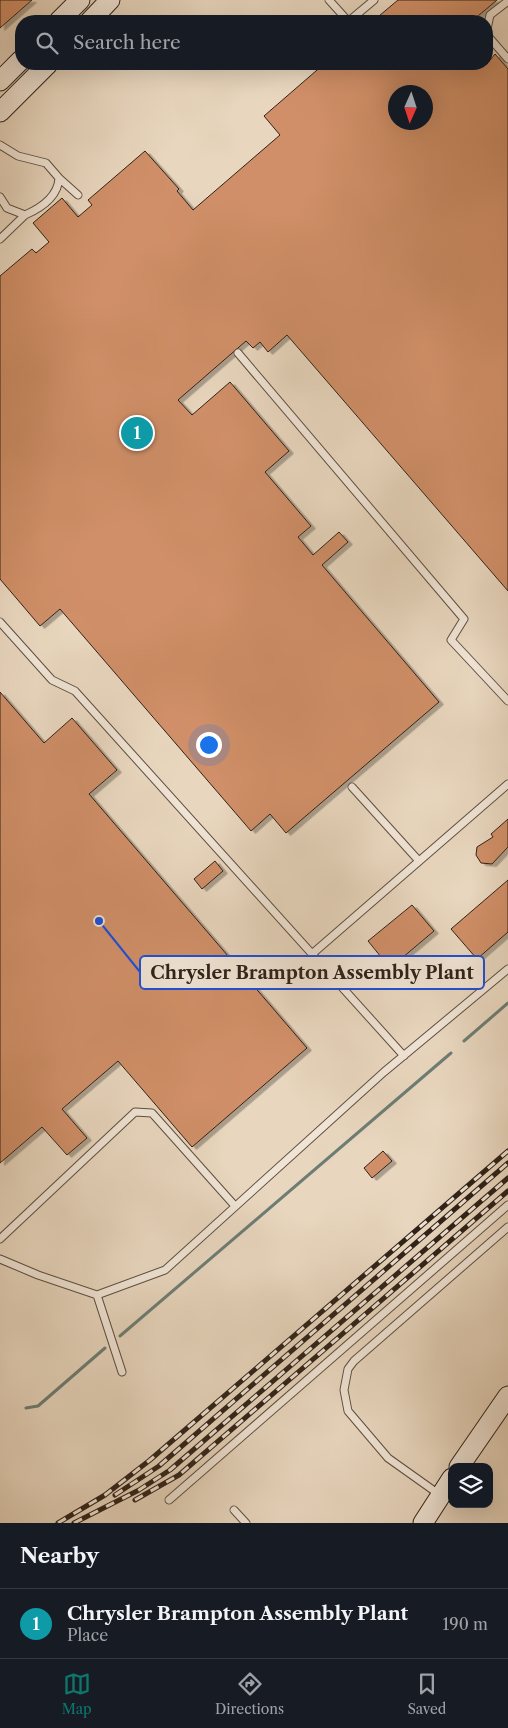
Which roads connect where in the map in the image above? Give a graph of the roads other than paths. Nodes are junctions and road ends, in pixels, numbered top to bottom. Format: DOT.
graph roads {
  1 [pos="80,0"];
  2 [pos="110,0"];
  3 [pos="328,0"];
  4 [pos="374,0"];
  5 [pos="508,1"];
  6 [pos="65,15"];
  7 [pos="96,15"];
  8 [pos="342,15"];
  9 [pos="355,15"];
  10 [pos="490,15"];
  11 [pos="493,42"];
  12 [pos="508,59"];
  13 [pos="15,66"];
  14 [pos="42,70"];
  15 [pos="0,81"];
  16 [pos="0,112"];
  17 [pos="0,145"];
  18 [pos="59,178"];
  19 [pos="78,195"];
  20 [pos="0,197"];
  21 [pos="25,215"];
  22 [pos="0,239"];
  23 [pos="238,354"];
  24 [pos="0,622"];
  25 [pos="508,701"];
  26 [pos="508,784"];
  27 [pos="352,787"];
  28 [pos="419,861"];
  29 [pos="312,954"];
  30 [pos="508,969"];
  31 [pos="404,1056"];
  32 [pos="508,1205"];
  33 [pos="235,1206"];
  34 [pos="508,1227"];
  35 [pos="0,1239"];
  36 [pos="0,1259"];
  37 [pos="97,1295"];
  38 [pos="122,1372"];
  39 [pos="508,1396"];
  40 [pos="462,1463"];
  41 [pos="448,1484"];
  42 [pos="441,1495"];
  43 [pos="169,1500"];
  44 [pos="234,1510"];
  45 [pos="246,1523"];
  46 [pos="423,1523"];
  1 -- 6 [label="main road"];
  2 -- 7 [label="main road"];
  3 -- 8 [label="lane"];
  4 -- 9 [label="lane"];
  5 -- 10 [label="lane"];
  11 -- 12 [label="lane"];
  13 -- 15 [label="main road"];
  14 -- 16 [label="main road"];
  17 -- 18 [label="lane"];
  18 -- 19 [label="lane"];
  18 -- 21 [label="lane"];
  20 -- 21 [label="lane"];
  21 -- 22 [label="lane"];
  23 -- 25 [label="lane"];
  24 -- 29 [label="lane"];
  26 -- 28 [label="lane"];
  27 -- 28 [label="lane"];
  28 -- 29 [label="lane"];
  29 -- 31 [label="lane"];
  30 -- 31 [label="lane"];
  31 -- 33 [label="lane"];
  32 -- 43 [label="lane"];
  33 -- 35 [label="lane"];
  33 -- 37 [label="lane"];
  34 -- 42 [label="lane"];
  36 -- 37 [label="lane"];
  37 -- 38 [label="lane"];
  39 -- 40 [label="main road"];
  41 -- 42 [label="main road"];
  42 -- 46 [label="main road"];
  44 -- 45 [label="lane"];
}
